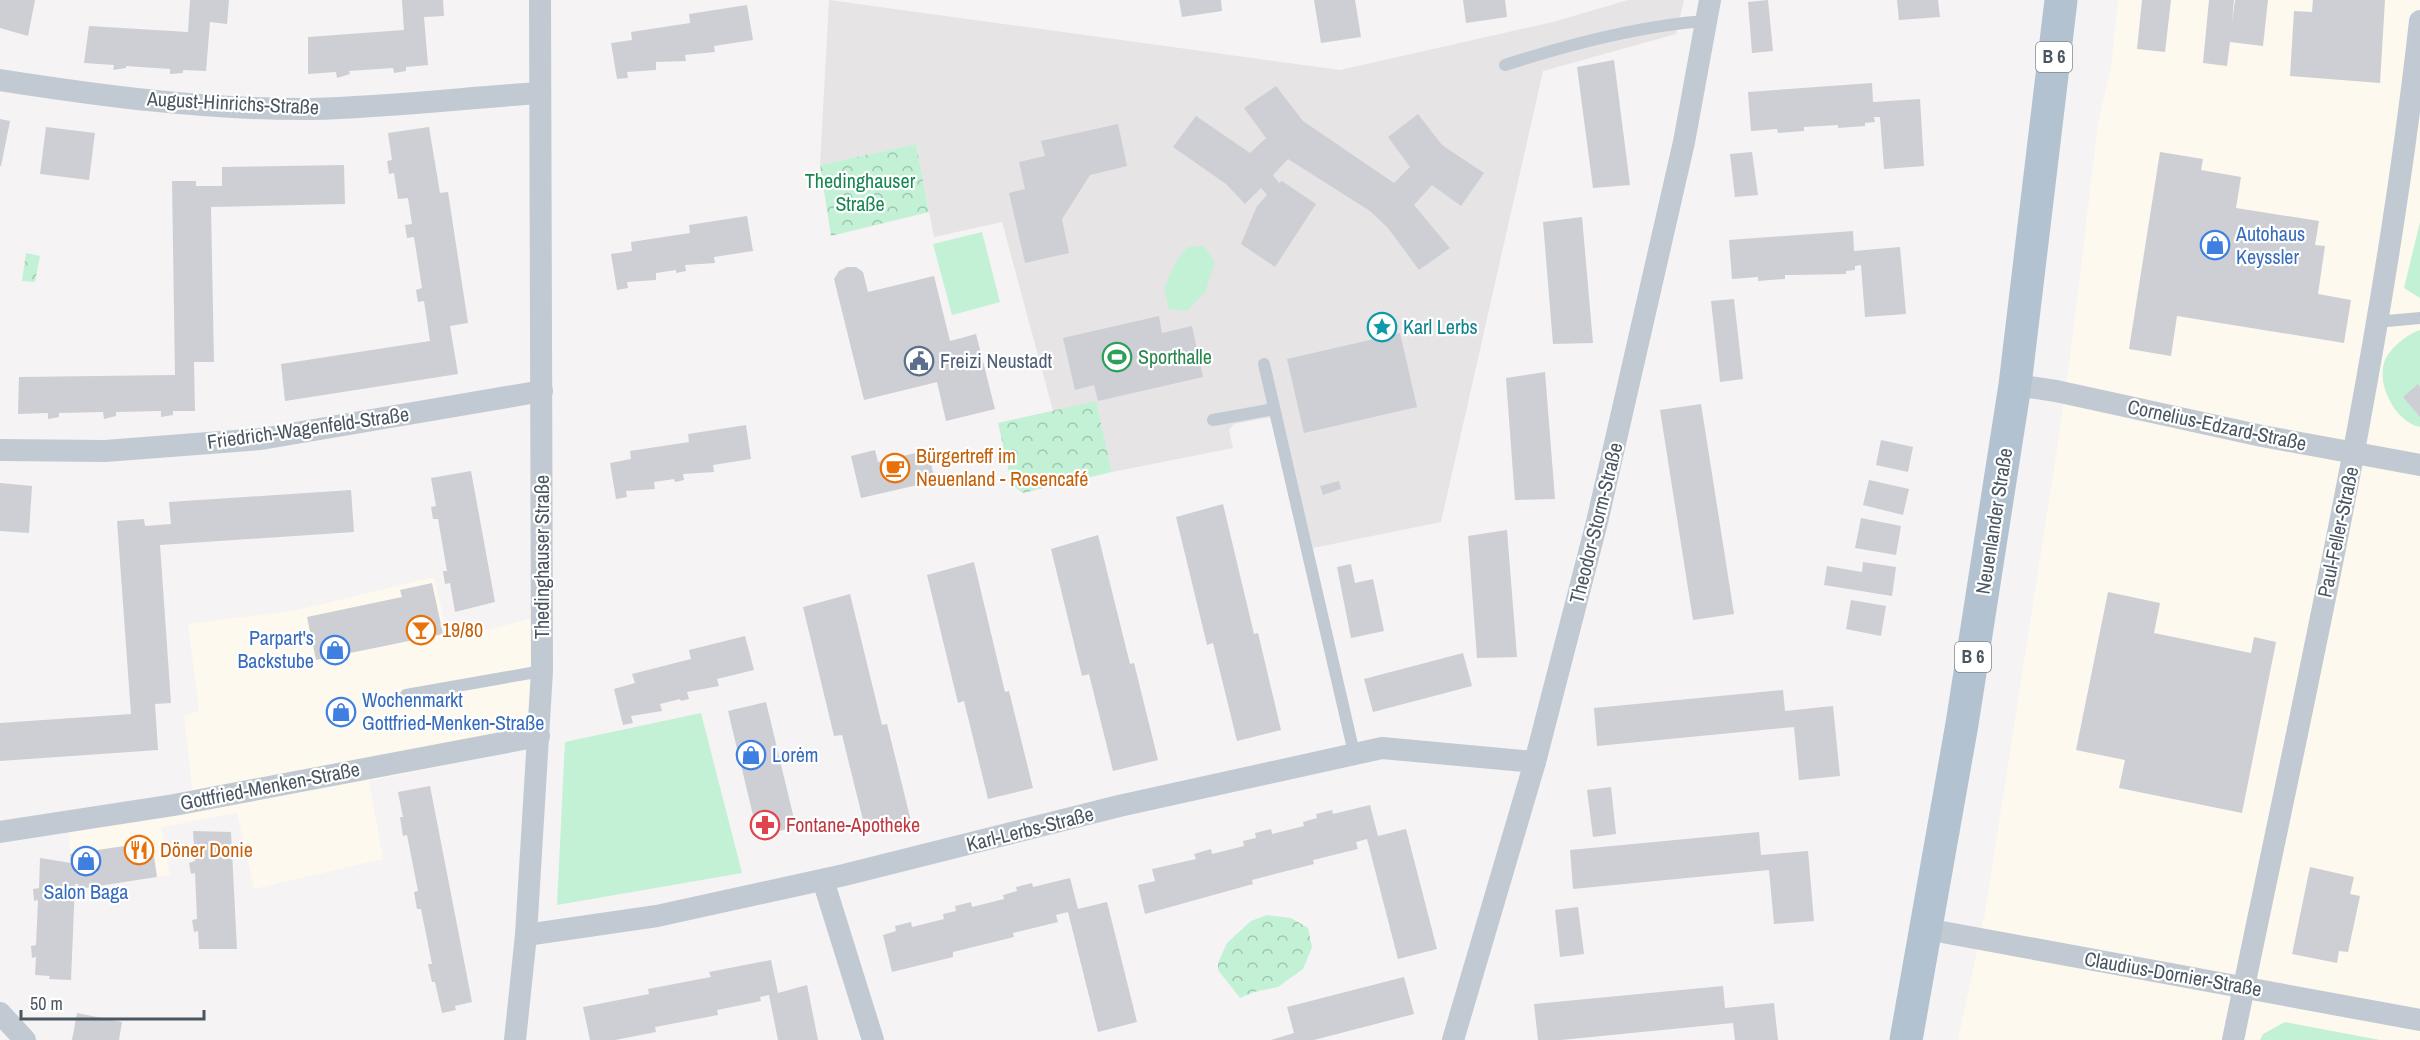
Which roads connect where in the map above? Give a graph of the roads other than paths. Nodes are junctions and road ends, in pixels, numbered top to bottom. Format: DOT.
graph roads {
  1 [pos="540,0"];
  2 [pos="2061,0"];
  3 [pos="1707,11"];
  4 [pos="2420,21"];
  5 [pos="1505,65"];
  6 [pos="0,80"];
  7 [pos="539,93"];
  8 [pos="2420,318"];
  9 [pos="2376,322"];
  10 [pos="1264,364"];
  11 [pos="2015,385"];
  12 [pos="542,391"];
  13 [pos="1274,409"];
  14 [pos="1213,420"];
  15 [pos="0,450"];
  16 [pos="2355,453"];
  17 [pos="2420,465"];
  18 [pos="542,671"];
  19 [pos="406,695"];
  20 [pos="539,736"];
  21 [pos="1354,753"];
  22 [pos="1535,762"];
  23 [pos="0,832"];
  24 [pos="824,880"];
  25 [pos="1926,929"];
  26 [pos="526,935"];
  27 [pos="2244,986"];
  28 [pos="0,1013"];
  29 [pos="2420,1020"];
  30 [pos="25,1040"];
  31 [pos="515,1040"];
  32 [pos="873,1040"];
  33 [pos="1453,1040"];
  34 [pos="1906,1040"];
  35 [pos="2233,1040"];
  1 -- 7 [label="street, Thedinghauser Straße"];
  2 -- 11 [label="main road, Neuenlander Straße / B 6"];
  3 -- 5 [label="lane"];
  3 -- 22 [label="street, Theodor-Storm-Straße"];
  4 -- 9 [label="street, Paul-Feller-Straße"];
  6 -- 7 [label="street, August-Hinrichs-Straße"];
  7 -- 12 [label="street, Thedinghauser Straße"];
  8 -- 9 [label="lane"];
  9 -- 16 [label="street, Paul-Feller-Straße"];
  10 -- 13 [label="lane"];
  11 -- 16 [label="street, Cornelius-Edzard-Straße"];
  11 -- 25 [label="main road, Neuenlander Straße / B 6"];
  12 -- 15 [label="street, Friedrich-Wagenfeld-Straße"];
  12 -- 18 [label="street, Thedinghauser Straße"];
  13 -- 14 [label="lane"];
  13 -- 21 [label="lane"];
  16 -- 17 [label="street, Cornelius-Edzard-Straße"];
  16 -- 27 [label="street, Paul-Feller-Straße"];
  18 -- 19 [label="lane"];
  18 -- 20 [label="street, Thedinghauser Straße"];
  20 -- 23 [label="street, Gottfried-Menken-Straße"];
  20 -- 26 [label="street, Thedinghauser Straße"];
  21 -- 22 [label="street, Karl-Lerbs-Straße"];
  21 -- 24 [label="street, Karl-Lerbs-Straße"];
  22 -- 33 [label="street, Theodor-Storm-Straße"];
  24 -- 26 [label="street, Karl-Lerbs-Straße"];
  24 -- 32 [label="street"];
  25 -- 27 [label="street, Claudius-Dornier-Straße"];
  25 -- 34 [label="main road, Neuenlander Straße / B 6"];
  26 -- 31 [label="street, Thedinghauser Straße"];
  27 -- 29 [label="street, Claudius-Dornier-Straße"];
  27 -- 35 [label="street, Paul-Feller-Straße"];
  28 -- 30 [label="street"];
}
